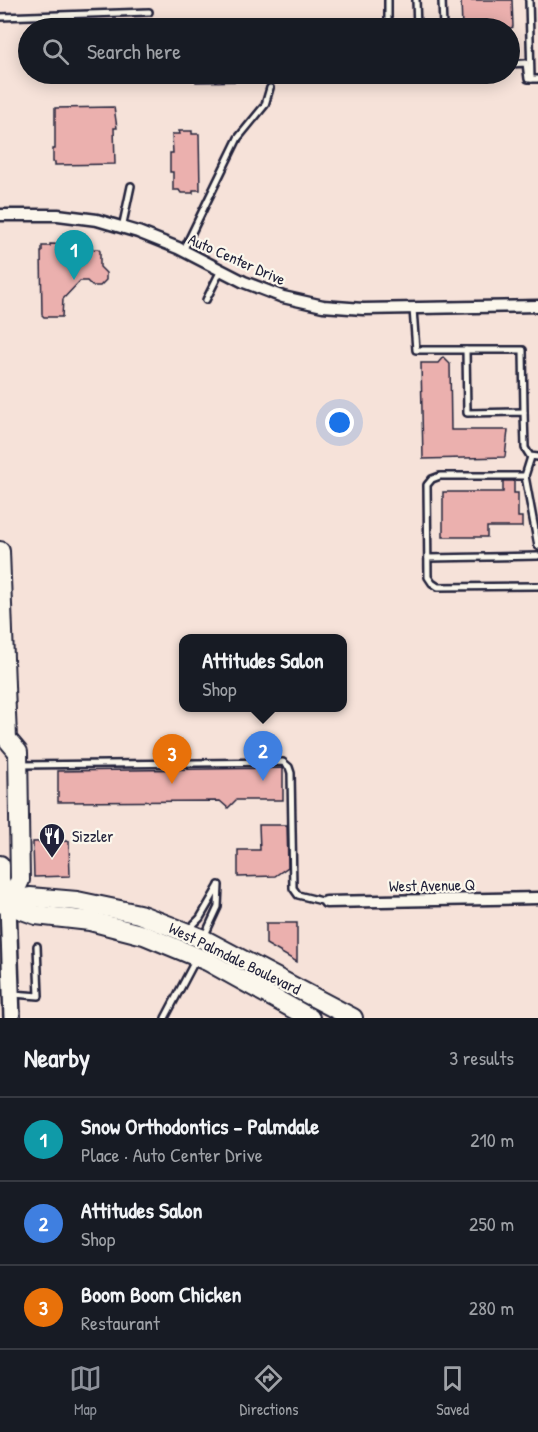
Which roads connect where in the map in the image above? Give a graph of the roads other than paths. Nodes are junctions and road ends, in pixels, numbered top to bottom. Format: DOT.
graph roads {
  1 [pos="387,0"];
  2 [pos="416,0"];
  3 [pos="442,0"];
  4 [pos="529,0"];
  5 [pos="149,12"];
  6 [pos="0,17"];
  7 [pos="388,18"];
  8 [pos="417,18"];
  9 [pos="443,18"];
  10 [pos="520,63"];
  11 [pos="531,79"];
  12 [pos="538,79"];
  13 [pos="270,88"];
  14 [pos="131,186"];
  15 [pos="0,215"];
  16 [pos="122,228"];
  17 [pos="183,251"];
  18 [pos="221,270"];
  19 [pos="206,300"];
  20 [pos="538,306"];
  21 [pos="413,308"];
  22 [pos="466,351"];
  23 [pos="524,412"];
  24 [pos="535,457"];
  25 [pos="525,476"];
  26 [pos="538,546"];
  27 [pos="0,551"];
  28 [pos="538,556"];
  29 [pos="428,558"];
  30 [pos="538,586"];
  31 [pos="2,742"];
  32 [pos="18,765"];
  33 [pos="0,865"];
  34 [pos="538,898"];
  35 [pos="326,902"];
  36 [pos="4,905"];
  37 [pos="187,931"];
  38 [pos="37,946"];
  39 [pos="200,948"];
  40 [pos="0,978"];
  41 [pos="12,994"];
  42 [pos="12,1017"];
  43 [pos="165,1018"];
  44 [pos="310,1018"];
  45 [pos="353,1018"];
  1 -- 7 [label="lane"];
  2 -- 8 [label="lane"];
  3 -- 9 [label="lane"];
  4 -- 11 [label="lane"];
  5 -- 6 [label="lane"];
  10 -- 11 [label="lane"];
  11 -- 12 [label="lane"];
  13 -- 17 [label="lane"];
  14 -- 16 [label="lane"];
  15 -- 16 [label="street, Auto Center Drive"];
  16 -- 17 [label="street, Auto Center Drive"];
  17 -- 18 [label="street, Auto Center Drive"];
  18 -- 19 [label="lane"];
  18 -- 21 [label="street, Auto Center Drive"];
  20 -- 21 [label="street, Auto Center Drive"];
  21 -- 22 [label="lane"];
  22 -- 23 [label="lane"];
  22 -- 23 [label="lane"];
  23 -- 24 [label="lane"];
  24 -- 25 [label="lane"];
  25 -- 26 [label="lane"];
  25 -- 29 [label="lane"];
  27 -- 31 [label="main road"];
  28 -- 29 [label="lane"];
  29 -- 30 [label="lane"];
  31 -- 32 [label="main road"];
  32 -- 35 [label="lane"];
  32 -- 36 [label="main road"];
  33 -- 36 [label="main road"];
  34 -- 35 [label="street, West Avenue Q"];
  36 -- 37 [label="main road, West Palmdale Boulevard"];
  36 -- 39 [label="main road, West Palmdale Boulevard"];
  36 -- 41 [label="main road"];
  37 -- 39 [label="main road, West Palmdale Boulevard"];
  37 -- 39 [label="lane"];
  38 -- 41 [label="lane"];
  39 -- 43 [label="lane"];
  39 -- 44 [label="main road, West Palmdale Boulevard"];
  39 -- 45 [label="main road, West Palmdale Boulevard"];
  40 -- 42 [label="main road"];
  41 -- 42 [label="main road"];
}
